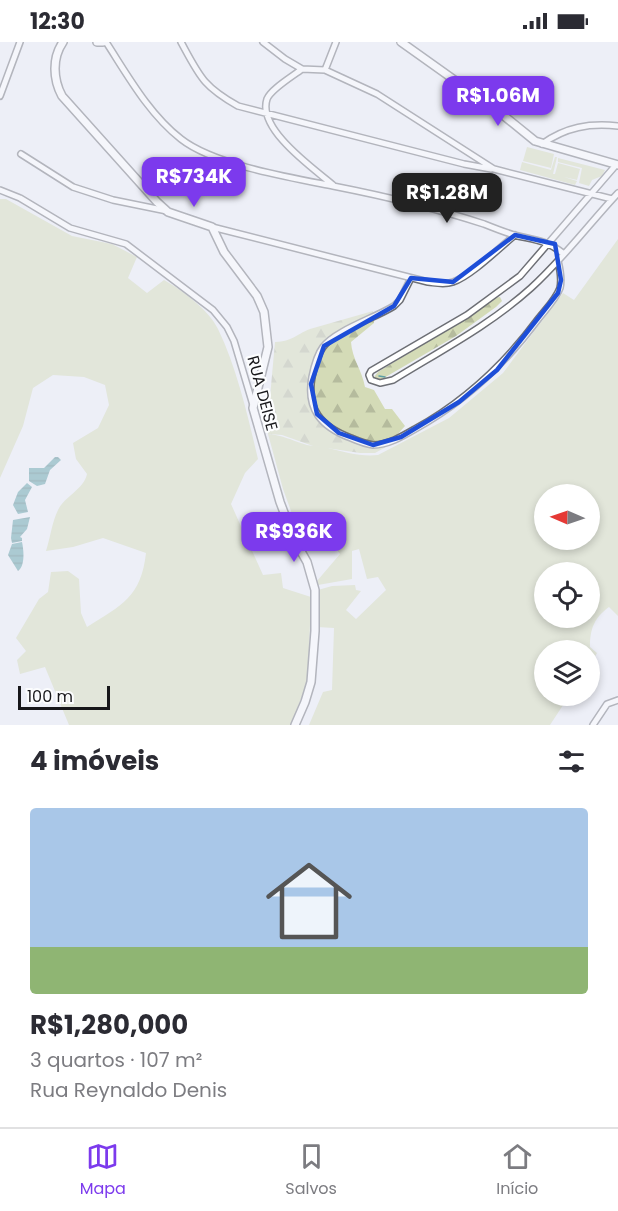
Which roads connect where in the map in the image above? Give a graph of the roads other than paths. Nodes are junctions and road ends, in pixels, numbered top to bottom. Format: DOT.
graph roads {
  1 [pos="20,42"];
  2 [pos="63,42"];
  3 [pos="97,42"];
  4 [pos="105,42"];
  5 [pos="181,42"];
  6 [pos="262,42"];
  7 [pos="336,42"];
  8 [pos="401,42"];
  9 [pos="302,69"];
  10 [pos="325,70"];
  11 [pos="0,96"];
  12 [pos="266,114"];
  13 [pos="618,126"];
  14 [pos="540,144"];
  15 [pos="459,148"];
  16 [pos="21,154"];
  17 [pos="454,161"];
  18 [pos="617,165"];
  19 [pos="494,169"];
  20 [pos="334,187"];
  21 [pos="0,190"];
  22 [pos="618,192"];
  23 [pos="592,193"];
  24 [pos="612,199"];
  25 [pos="168,212"];
  26 [pos="212,227"];
  27 [pos="515,235"];
  28 [pos="550,243"];
  29 [pos="564,254"];
  30 [pos="558,261"];
  31 [pos="411,278"];
  32 [pos="254,408"];
  33 [pos="618,700"];
  34 [pos="295,725"];
  35 [pos="593,725"];
  1 -- 11 [label="street"];
  2 -- 25 [label="street"];
  3 -- 4 [label="street"];
  4 -- 20 [label="street"];
  5 -- 12 [label="street"];
  6 -- 9 [label="street"];
  7 -- 10 [label="street"];
  8 -- 14 [label="street"];
  9 -- 10 [label="street"];
  9 -- 12 [label="street"];
  10 -- 15 [label="street"];
  12 -- 17 [label="street"];
  12 -- 20 [label="street"];
  13 -- 14 [label="street"];
  14 -- 18 [label="street"];
  15 -- 17 [label="street"];
  15 -- 19 [label="street"];
  16 -- 25 [label="street"];
  17 -- 19 [label="street"];
  18 -- 23 [label="street"];
  19 -- 23 [label="street"];
  20 -- 27 [label="street"];
  21 -- 32 [label="street, RUA DEISE"];
  22 -- 24 [label="street"];
  23 -- 24 [label="street"];
  23 -- 28 [label="street"];
  24 -- 29 [label="street"];
  25 -- 26 [label="street"];
  26 -- 31 [label="street"];
  26 -- 32 [label="street"];
  27 -- 28 [label="street"];
  27 -- 31 [label="street"];
  28 -- 29 [label="street"];
  28 -- 30 [label="street"];
  29 -- 30 [label="street"];
  30 -- 31 [label="street"];
  32 -- 34 [label="street, RUA DEISE"];
  33 -- 35 [label="street"];
}
